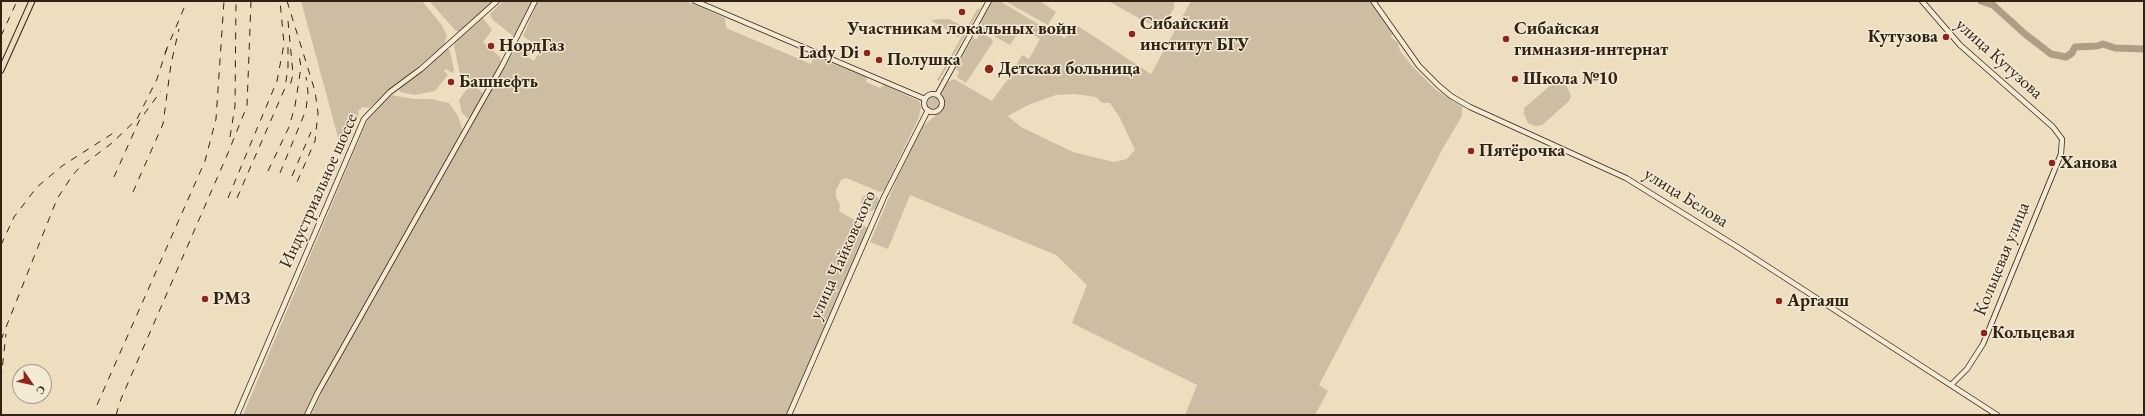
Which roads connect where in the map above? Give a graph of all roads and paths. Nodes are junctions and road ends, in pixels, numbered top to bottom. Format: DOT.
graph roads {
  1 [pos="32,1"];
  2 [pos="497,1"];
  3 [pos="535,1"];
  4 [pos="695,1"];
  5 [pos="989,1"];
  6 [pos="1373,1"];
  7 [pos="1922,1"];
  8 [pos="1,70"];
  9 [pos="937,95"];
  10 [pos="925,99"];
  11 [pos="928,110"];
  12 [pos="2060,135"];
  13 [pos="1951,385"];
  14 [pos="237,415"];
  15 [pos="307,415"];
  16 [pos="789,415"];
  17 [pos="1997,415"];
  1 -- 8 [label="main road"];
  2 -- 14 [label="main road, Индустриальное шоссе"];
  3 -- 15 [label="main road"];
  4 -- 10 [label="main road"];
  5 -- 9 [label="main road"];
  6 -- 13 [label="main road, улица Белова"];
  7 -- 12 [label="main road, улица Кутузова"];
  9 -- 10 [label="main road"];
  9 -- 11 [label="main road"];
  10 -- 11 [label="main road"];
  11 -- 16 [label="main road, улица Чайковского"];
  12 -- 13 [label="main road, Кольцевая улица"];
  13 -- 17 [label="main road, улица Белова"];
}
